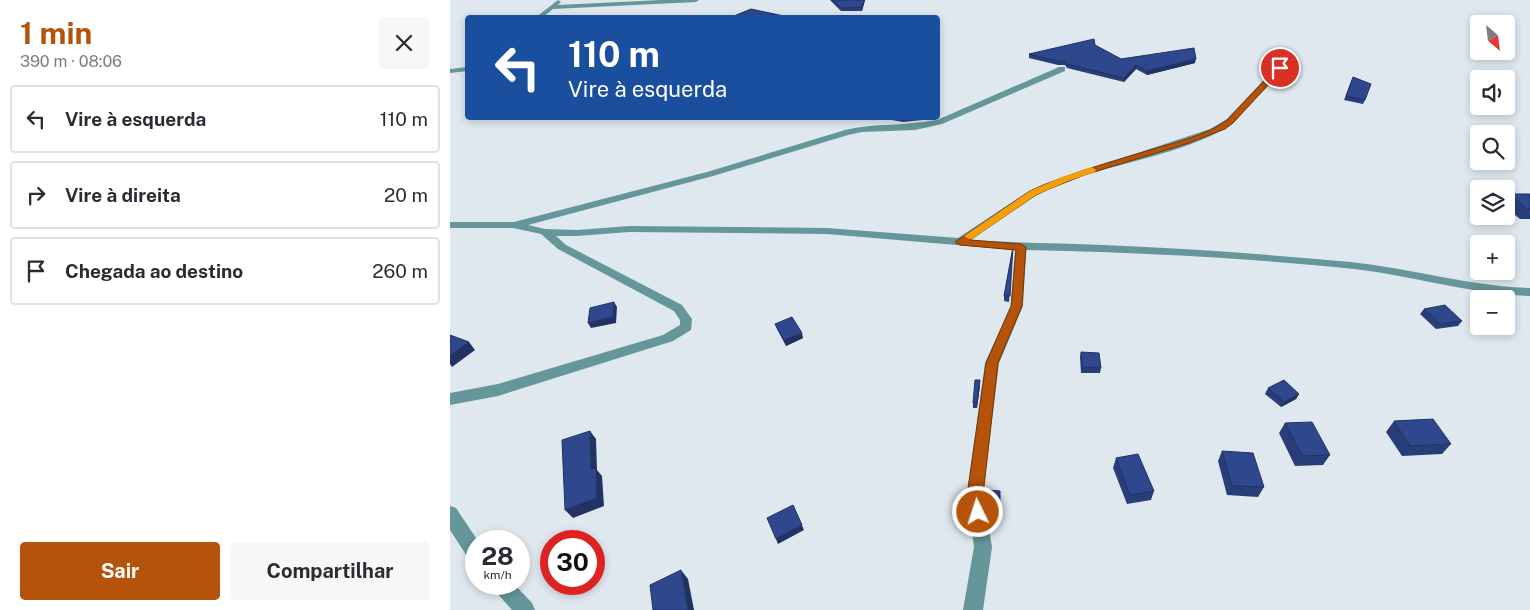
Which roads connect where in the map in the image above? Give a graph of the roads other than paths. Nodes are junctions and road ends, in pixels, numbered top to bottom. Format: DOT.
graph roads {
  1 [pos="560,0"];
  2 [pos="696,0"];
  3 [pos="552,7"];
  4 [pos="542,15"];
  5 [pos="459,68"];
  6 [pos="1280,68"];
  7 [pos="1062,69"];
  8 [pos="450,76"];
  9 [pos="450,225"];
  10 [pos="468,225"];
  11 [pos="513,225"];
  12 [pos="545,232"];
  13 [pos="450,233"];
  14 [pos="960,242"];
  15 [pos="1021,247"];
  16 [pos="1530,292"];
  17 [pos="450,399"];
  18 [pos="450,514"];
  19 [pos="465,538"];
  20 [pos="512,595"];
  21 [pos="526,610"];
  22 [pos="973,610"];
  1 -- 3 [label="street"];
  2 -- 3 [label="street"];
  3 -- 4 [label="street"];
  5 -- 8 [label="street"];
  6 -- 14 [label="street"];
  7 -- 11 [label="street"];
  9 -- 10 [label="street"];
  10 -- 11 [label="street"];
  10 -- 13 [label="street"];
  11 -- 12 [label="street"];
  12 -- 14 [label="street"];
  12 -- 17 [label="street"];
  14 -- 15 [label="street"];
  15 -- 16 [label="street"];
  15 -- 22 [label="street"];
  18 -- 19 [label="street"];
  20 -- 21 [label="street"];
}
